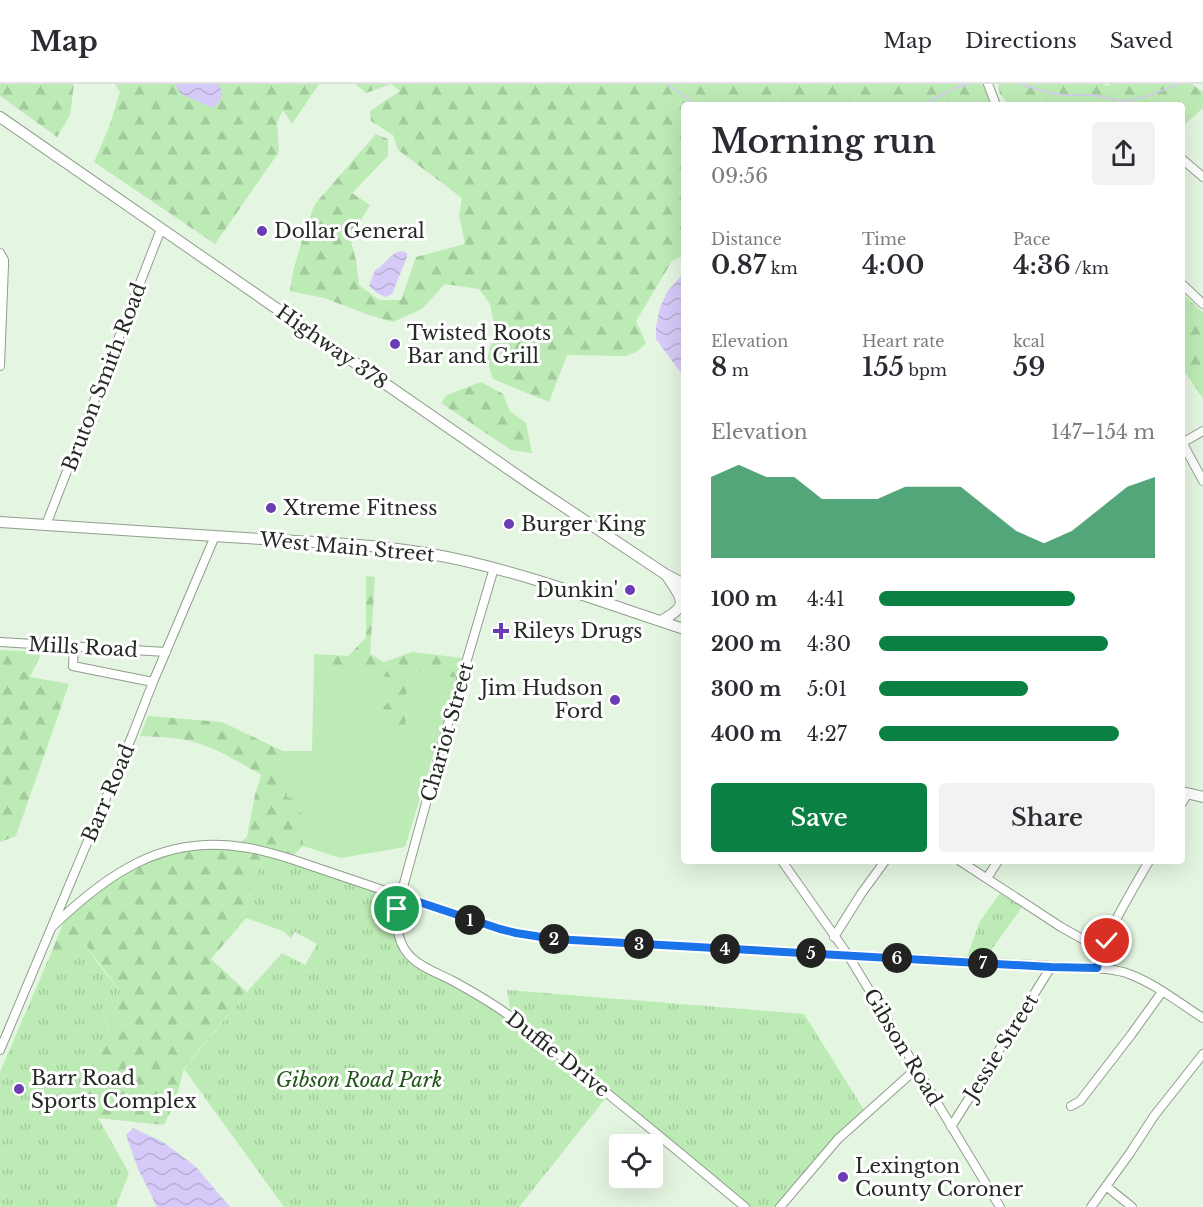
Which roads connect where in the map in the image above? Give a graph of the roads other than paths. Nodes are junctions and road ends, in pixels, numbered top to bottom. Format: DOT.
graph roads {
  1 [pos="988,84"];
  2 [pos="995,102"];
  3 [pos="0,117"];
  4 [pos="1185,162"];
  5 [pos="1203,177"];
  6 [pos="161,229"];
  7 [pos="0,253"];
  8 [pos="1185,287"];
  9 [pos="1203,304"];
  10 [pos="0,366"];
  11 [pos="1203,431"];
  12 [pos="1185,440"];
  13 [pos="1185,448"];
  14 [pos="1203,482"];
  15 [pos="0,522"];
  16 [pos="46,525"];
  17 [pos="215,536"];
  18 [pos="494,568"];
  19 [pos="665,574"];
  20 [pos="681,582"];
  21 [pos="681,589"];
  22 [pos="661,621"];
  23 [pos="681,628"];
  24 [pos="0,642"];
  25 [pos="74,646"];
  26 [pos="166,652"];
  27 [pos="153,682"];
  28 [pos="1185,796"];
  29 [pos="1203,797"];
  30 [pos="784,864"];
  31 [pos="883,864"];
  32 [pos="965,864"];
  33 [pos="996,864"];
  34 [pos="1147,864"];
  35 [pos="987,878"];
  36 [pos="401,896"];
  37 [pos="52,927"];
  38 [pos="834,937"];
  39 [pos="1102,950"];
  40 [pos="848,955"];
  41 [pos="1051,967"];
  42 [pos="1097,968"];
  43 [pos="1162,992"];
  44 [pos="1203,1018"];
  45 [pos="0,1050"];
  46 [pos="1203,1054"];
  47 [pos="916,1069"];
  48 [pos="1071,1106"];
  49 [pos="951,1127"];
  50 [pos="1106,1186"];
  51 [pos="746,1207"];
  52 [pos="780,1207"];
  53 [pos="1000,1207"];
  54 [pos="1091,1207"];
  55 [pos="1132,1207"];
  1 -- 2 [label="street"];
  3 -- 6 [label="main road, Highway 378"];
  4 -- 5 [label="street"];
  6 -- 16 [label="street, Bruton Smith Road"];
  6 -- 19 [label="main road, Highway 378"];
  7 -- 10 [label="street"];
  8 -- 9 [label="street"];
  11 -- 12 [label="street"];
  13 -- 14 [label="street"];
  15 -- 16 [label="main road, West Main Street"];
  16 -- 17 [label="main road, West Main Street"];
  17 -- 18 [label="main road, West Main Street"];
  17 -- 26 [label="street, Barr Road"];
  18 -- 22 [label="main road, West Main Street"];
  18 -- 36 [label="street, Chariot Street"];
  19 -- 20 [label="main road"];
  19 -- 21 [label="main road"];
  19 -- 22 [label="main road"];
  22 -- 23 [label="main road, West Main Street"];
  24 -- 25 [label="street, Mills Road"];
  25 -- 26 [label="street, Mills Road"];
  25 -- 27 [label="street"];
  26 -- 27 [label="street, Barr Road"];
  27 -- 37 [label="street, Barr Road"];
  28 -- 29 [label="main road"];
  30 -- 38 [label="street, Gibson Road"];
  31 -- 38 [label="street"];
  32 -- 35 [label="street"];
  33 -- 35 [label="street"];
  34 -- 39 [label="street"];
  35 -- 39 [label="street"];
  36 -- 37 [label="street"];
  36 -- 40 [label="street"];
  36 -- 51 [label="street, Duffie Drive"];
  37 -- 45 [label="street, Barr Road"];
  38 -- 40 [label="street, Gibson Road"];
  39 -- 42 [label="street"];
  40 -- 41 [label="street"];
  40 -- 47 [label="street, Gibson Road"];
  41 -- 42 [label="street"];
  41 -- 49 [label="street, Jessie Street"];
  42 -- 43 [label="street"];
  43 -- 44 [label="street"];
  43 -- 48 [label="street"];
  46 -- 50 [label="street"];
  47 -- 49 [label="street, Gibson Road"];
  47 -- 52 [label="street"];
  49 -- 53 [label="street, Gibson Road"];
  50 -- 54 [label="street"];
  50 -- 55 [label="street"];
}
